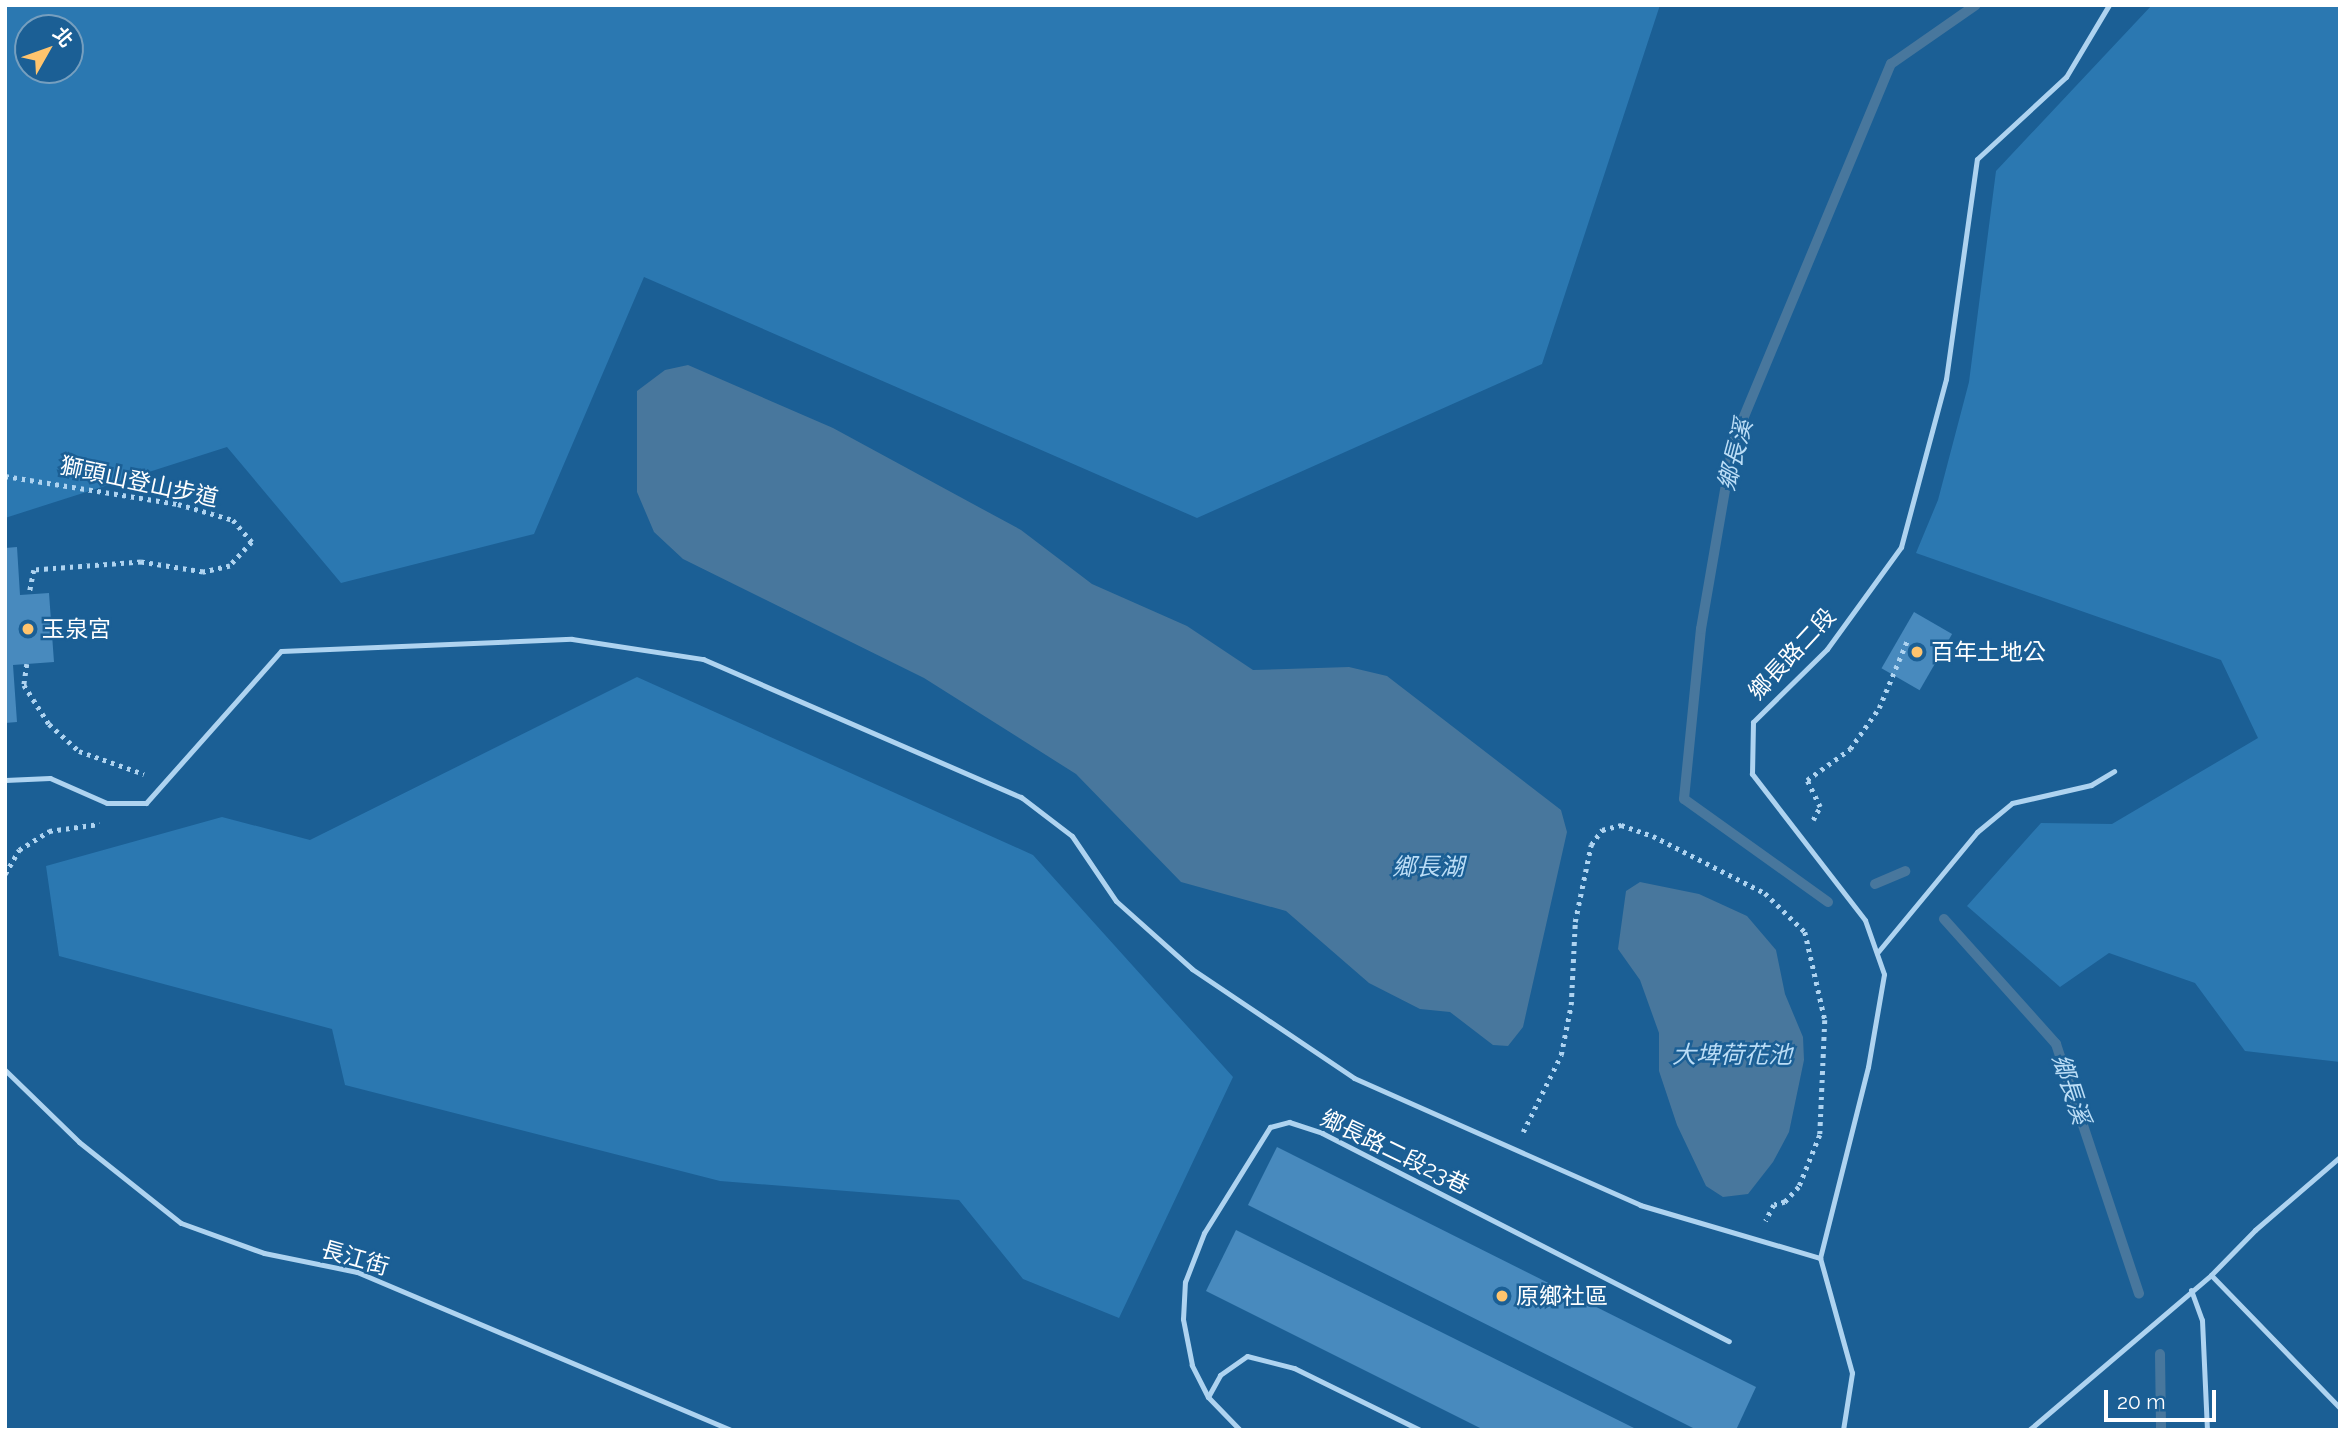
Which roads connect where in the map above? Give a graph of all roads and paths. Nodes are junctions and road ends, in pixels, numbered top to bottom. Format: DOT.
graph roads {
  1 [pos="2109,5"];
  2 [pos="5,476"];
  3 [pos="29,594"];
  4 [pos="1907,642"];
  5 [pos="27,664"];
  6 [pos="2114,771"];
  7 [pos="5,780"];
  8 [pos="165,780"];
  9 [pos="104,822"];
  10 [pos="1802,839"];
  11 [pos="5,874"];
  12 [pos="1877,953"];
  13 [pos="5,1070"];
  14 [pos="1517,1149"];
  15 [pos="2340,1157"];
  16 [pos="1758,1240"];
  17 [pos="1820,1258"];
  18 [pos="2211,1275"];
  19 [pos="2191,1290"];
  20 [pos="1729,1341"];
  21 [pos="1208,1397"];
  22 [pos="2340,1408"];
  23 [pos="731,1430"];
  24 [pos="1240,1430"];
  25 [pos="1420,1430"];
  26 [pos="1843,1430"];
  27 [pos="2029,1430"];
  28 [pos="2207,1430"];
  1 -- 10 [label="lane, 鄉長路二段"];
  2 -- 3 [label="path, 獅頭山登山步道"];
  4 -- 10 [label="path"];
  5 -- 8 [label="path"];
  6 -- 12 [label="lane"];
  7 -- 8 [label="lane"];
  8 -- 14 [label="lane"];
  9 -- 11 [label="path"];
  10 -- 12 [label="lane, 鄉長路二段"];
  12 -- 17 [label="lane, 鄉長路二段"];
  13 -- 23 [label="lane, 長江街"];
  14 -- 16 [label="lane"];
  14 -- 16 [label="path"];
  15 -- 18 [label="lane"];
  16 -- 17 [label="lane"];
  17 -- 26 [label="lane, 鄉長路二段"];
  18 -- 19 [label="lane"];
  18 -- 22 [label="lane"];
  19 -- 27 [label="lane"];
  19 -- 28 [label="lane"];
  20 -- 21 [label="lane, 鄉長路二段23巷"];
  21 -- 24 [label="lane, 鄉長路二段23巷"];
  21 -- 25 [label="lane"];
}
